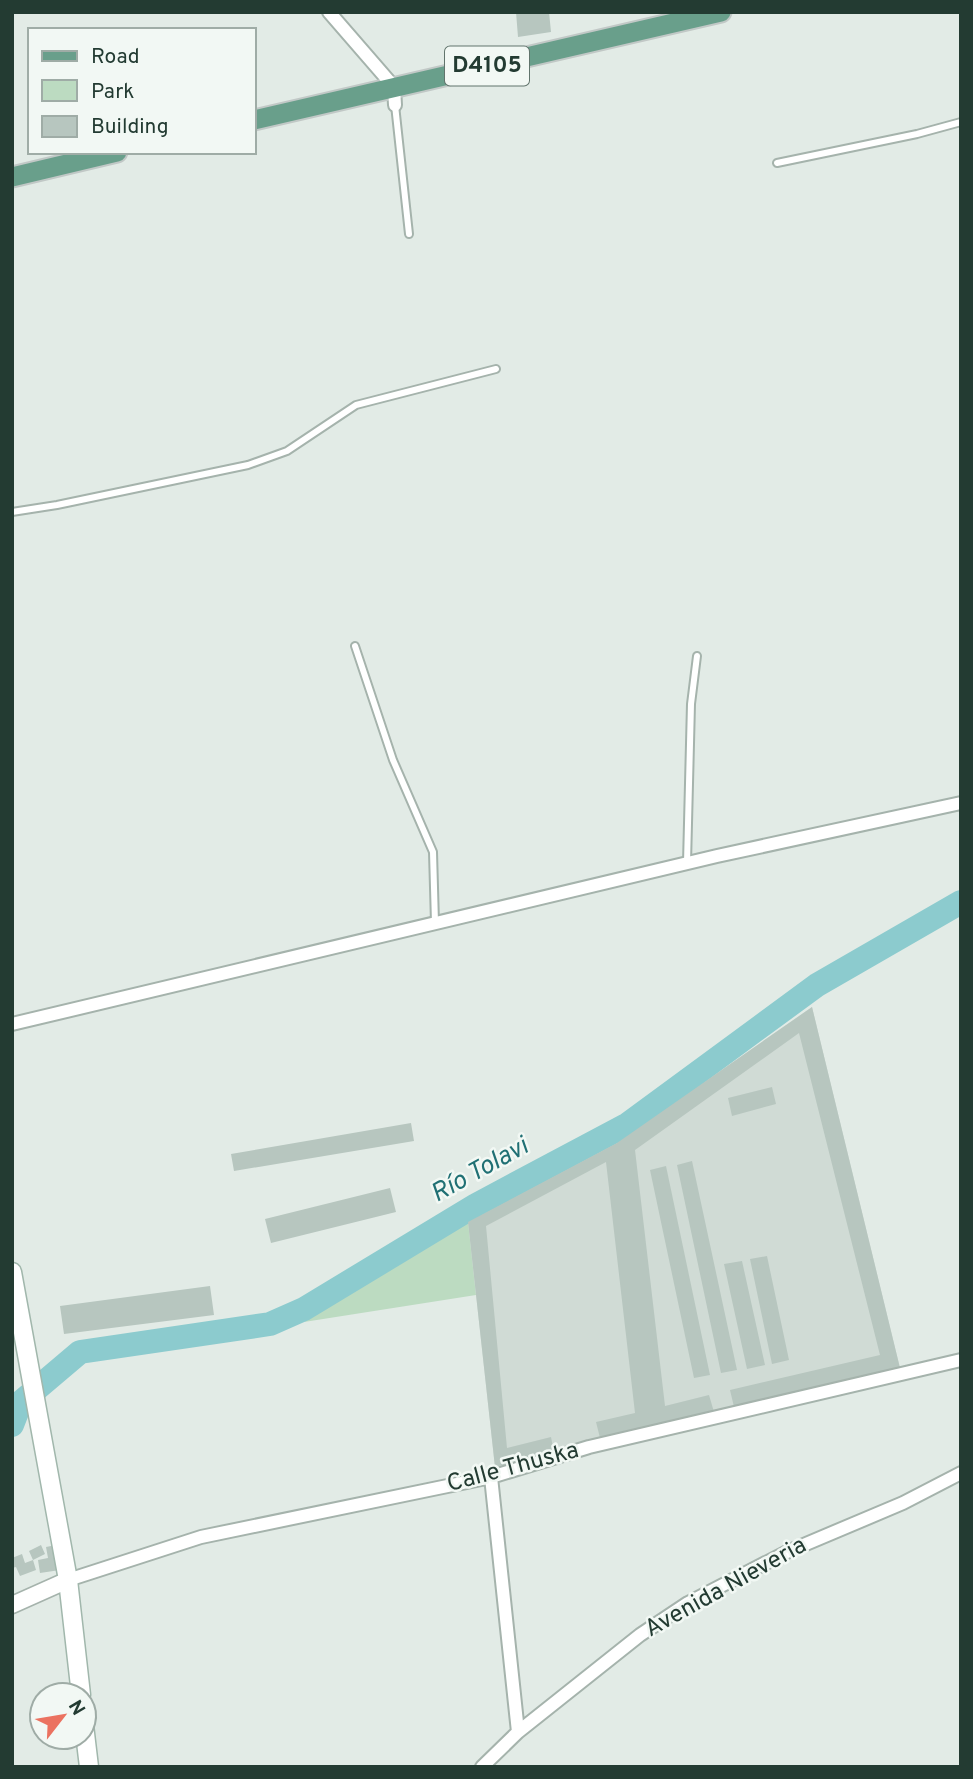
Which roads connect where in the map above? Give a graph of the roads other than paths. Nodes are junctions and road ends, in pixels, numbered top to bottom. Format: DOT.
graph roads {
  1 [pos="329,12"];
  2 [pos="721,12"];
  3 [pos="395,96"];
  4 [pos="256,120"];
  5 [pos="961,122"];
  6 [pos="109,154"];
  7 [pos="778,163"];
  8 [pos="12,177"];
  9 [pos="409,234"];
  10 [pos="496,369"];
  11 [pos="12,512"];
  12 [pos="355,646"];
  13 [pos="697,656"];
  14 [pos="961,803"];
  15 [pos="687,863"];
  16 [pos="435,923"];
  17 [pos="12,1024"];
  18 [pos="12,1272"];
  19 [pos="961,1360"];
  20 [pos="961,1472"];
  21 [pos="491,1478"];
  22 [pos="68,1580"];
  23 [pos="12,1605"];
  24 [pos="79,1681"];
  25 [pos="517,1732"];
  26 [pos="482,1767"];
  1 -- 3 [label="street"];
  2 -- 3 [label="main road, D4105"];
  3 -- 4 [label="main road, D4105"];
  3 -- 9 [label="lane"];
  5 -- 7 [label="lane"];
  6 -- 8 [label="main road"];
  10 -- 11 [label="lane"];
  12 -- 16 [label="lane"];
  13 -- 15 [label="lane"];
  14 -- 15 [label="street"];
  15 -- 16 [label="street"];
  16 -- 17 [label="street"];
  18 -- 22 [label="main road"];
  19 -- 21 [label="street, Calle Thuska"];
  20 -- 25 [label="street, Avenida Nieveria"];
  21 -- 22 [label="street, Calle Thuska"];
  21 -- 25 [label="street"];
  22 -- 23 [label="street"];
  22 -- 24 [label="main road"];
  25 -- 26 [label="street, Avenida Nieveria"];
}
